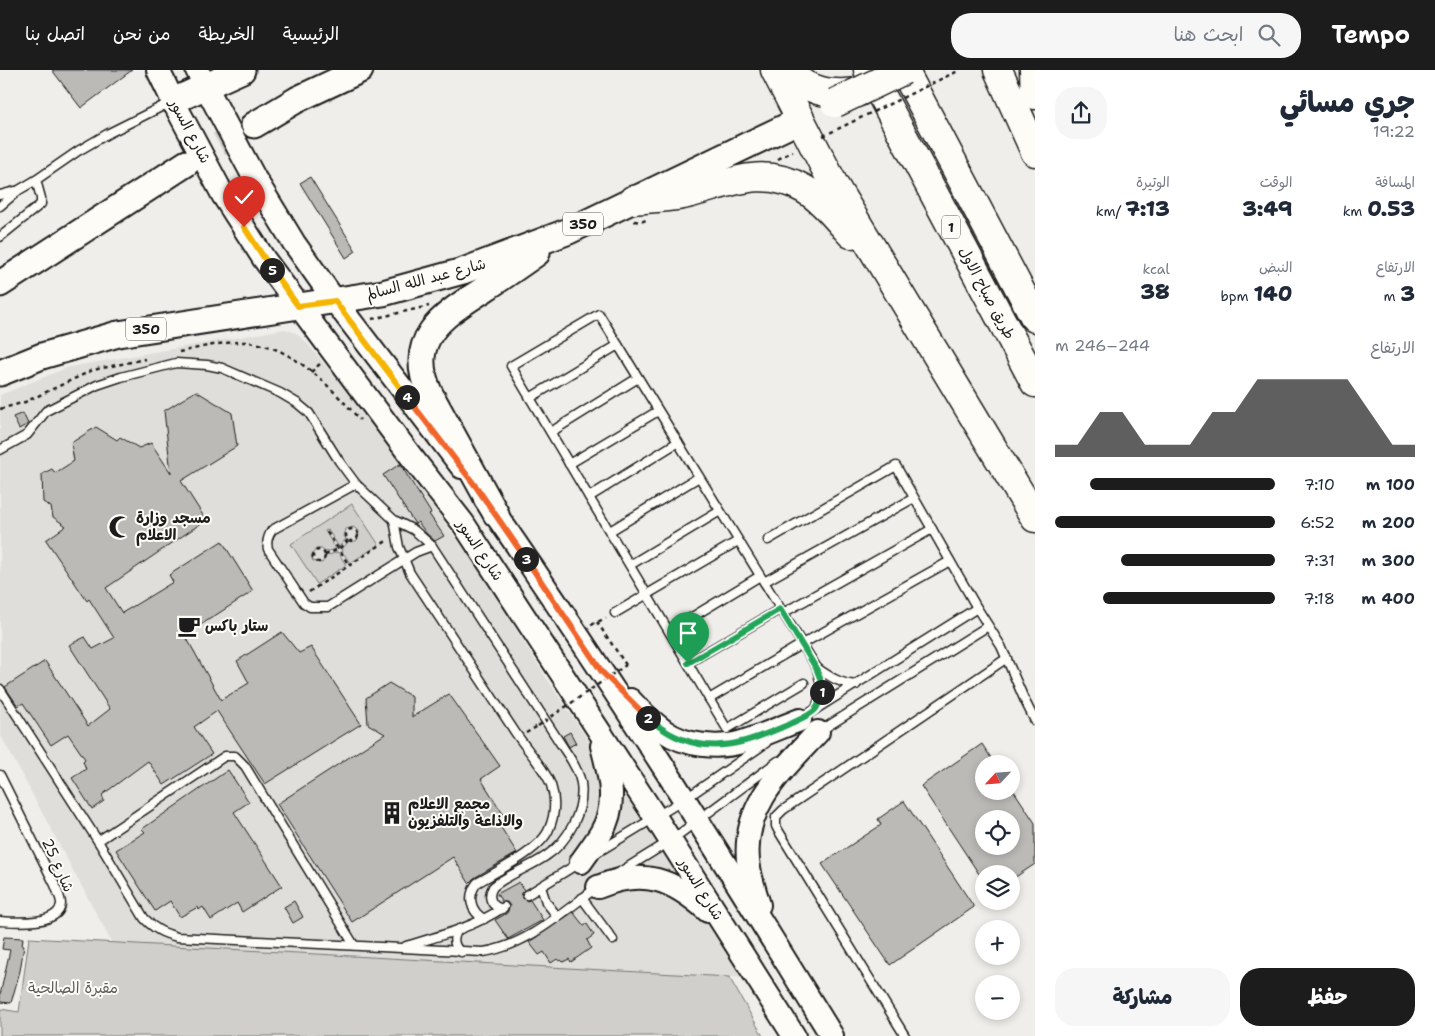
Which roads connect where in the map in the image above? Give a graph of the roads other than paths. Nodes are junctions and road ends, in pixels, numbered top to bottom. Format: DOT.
graph roads {
  1 [pos="158,70"];
  2 [pos="242,70"];
  3 [pos="360,70"];
  4 [pos="775,70"];
  5 [pos="784,70"];
  6 [pos="904,70"];
  7 [pos="998,70"];
  8 [pos="1034,70"];
  9 [pos="201,78"];
  10 [pos="864,81"];
  11 [pos="1035,95"];
  12 [pos="831,98"];
  13 [pos="173,101"];
  14 [pos="800,120"];
  15 [pos="254,125"];
  16 [pos="1035,152"];
  17 [pos="187,163"];
  18 [pos="36,180"];
  19 [pos="19,190"];
  20 [pos="0,196"];
  21 [pos="633,200"];
  22 [pos="0,206"];
  23 [pos="569,231"];
  24 [pos="0,236"];
  25 [pos="884,270"];
  26 [pos="0,284"];
  27 [pos="335,301"];
  28 [pos="298,306"];
  29 [pos="1035,318"];
  30 [pos="618,345"];
  31 [pos="0,373"];
  32 [pos="638,378"];
  33 [pos="1035,383"];
  34 [pos="530,398"];
  35 [pos="658,411"];
  36 [pos="551,432"];
  37 [pos="678,442"];
  38 [pos="0,450"];
  39 [pos="569,464"];
  40 [pos="699,476"];
  41 [pos="1015,483"];
  42 [pos="356,484"];
  43 [pos="589,497"];
  44 [pos="914,498"];
  45 [pos="720,511"];
  46 [pos="1035,512"];
  47 [pos="496,514"];
  48 [pos="1035,518"];
  49 [pos="394,520"];
  50 [pos="932,530"];
  51 [pos="610,531"];
  52 [pos="768,540"];
  53 [pos="738,541"];
  54 [pos="432,546"];
  55 [pos="404,561"];
  56 [pos="950,562"];
  57 [pos="630,565"];
  58 [pos="762,579"];
  59 [pos="647,595"];
  60 [pos="976,608"];
  61 [pos="782,611"];
  62 [pos="615,613"];
  63 [pos="988,626"];
  64 [pos="669,630"];
  65 [pos="802,644"];
  66 [pos="1007,658"];
  67 [pos="688,663"];
  68 [pos="816,668"];
  69 [pos="602,672"];
  70 [pos="804,683"];
  71 [pos="856,684"];
  72 [pos="0,689"];
  73 [pos="709,699"];
  74 [pos="811,720"];
  75 [pos="1035,720"];
  76 [pos="598,730"];
  77 [pos="0,775"];
  78 [pos="685,800"];
  79 [pos="656,818"];
  80 [pos="698,820"];
  81 [pos="670,841"];
  82 [pos="98,842"];
  83 [pos="581,862"];
  84 [pos="541,887"];
  85 [pos="590,893"];
  86 [pos="527,895"];
  87 [pos="557,916"];
  88 [pos="484,919"];
  89 [pos="0,921"];
  90 [pos="764,926"];
  91 [pos="459,929"];
  92 [pos="727,930"];
  93 [pos="612,940"];
  94 [pos="354,945"];
  95 [pos="402,948"];
  96 [pos="462,952"];
  97 [pos="794,1036"];
  98 [pos="832,1036"];
  99 [pos="905,1036"];
  1 -- 13 [label="main road, شارع السور"];
  2 -- 9 [label="main road"];
  3 -- 15 [label="main road"];
  4 -- 14 [label="highway"];
  5 -- 12 [label="highway"];
  6 -- 10 [label="highway, bridge"];
  6 -- 29 [label="highway, طريق صباح الاول / 1"];
  7 -- 16 [label="highway"];
  8 -- 11 [label="highway"];
  9 -- 13 [label="main road"];
  9 -- 27 [label="main road"];
  10 -- 12 [label="highway, bridge"];
  10 -- 33 [label="highway, طريق صباح الاول / 1"];
  12 -- 14 [label="highway, 350"];
  13 -- 18 [label="lane"];
  13 -- 28 [label="main road, شارع السور"];
  14 -- 21 [label="main road, شارع عبد الله السالم / 350"];
  14 -- 25 [label="highway"];
  17 -- 26 [label="main road"];
  18 -- 19 [label="lane"];
  18 -- 24 [label="lane"];
  19 -- 20 [label="lane"];
  19 -- 22 [label="lane"];
  21 -- 23 [label="main road, شارع عبد الله السالم / 350"];
  21 -- 25 [label="highway"];
  23 -- 27 [label="main road, شارع عبد الله السالم / 350"];
  23 -- 47 [label="main road"];
  25 -- 41 [label="highway"];
  27 -- 28 [label="main road, شارع عبد الله السالم / 350"];
  27 -- 47 [label="main road"];
  28 -- 31 [label="main road, شارع عبد الله السالم / 350"];
  28 -- 76 [label="main road, شارع السور"];
  30 -- 32 [label="lane"];
  30 -- 34 [label="lane"];
  30 -- 34 [label="lane"];
  32 -- 35 [label="lane"];
  32 -- 36 [label="lane"];
  34 -- 36 [label="lane"];
  35 -- 37 [label="lane"];
  35 -- 39 [label="lane"];
  36 -- 39 [label="lane"];
  37 -- 40 [label="lane"];
  37 -- 43 [label="lane"];
  38 -- 42 [label="lane"];
  39 -- 43 [label="lane"];
  40 -- 45 [label="lane"];
  40 -- 51 [label="lane"];
  41 -- 46 [label="highway"];
  41 -- 48 [label="highway"];
  42 -- 49 [label="lane"];
  42 -- 55 [label="lane"];
  43 -- 51 [label="lane"];
  44 -- 50 [label="lane"];
  44 -- 52 [label="lane"];
  44 -- 58 [label="lane"];
  45 -- 53 [label="lane"];
  45 -- 57 [label="lane"];
  47 -- 69 [label="main road"];
  49 -- 54 [label="lane"];
  49 -- 55 [label="lane"];
  50 -- 56 [label="lane"];
  50 -- 61 [label="lane"];
  51 -- 57 [label="lane"];
  53 -- 58 [label="lane"];
  53 -- 59 [label="lane"];
  54 -- 55 [label="lane"];
  54 -- 88 [label="lane"];
  55 -- 88 [label="lane"];
  56 -- 60 [label="lane"];
  56 -- 65 [label="lane"];
  57 -- 59 [label="lane"];
  58 -- 61 [label="lane"];
  58 -- 64 [label="lane"];
  59 -- 62 [label="lane"];
  59 -- 64 [label="lane"];
  60 -- 63 [label="lane"];
  60 -- 71 [label="lane"];
  61 -- 65 [label="lane"];
  61 -- 67 [label="lane"];
  63 -- 66 [label="lane"];
  63 -- 74 [label="lane"];
  64 -- 67 [label="lane"];
  65 -- 68 [label="lane"];
  65 -- 73 [label="lane"];
  66 -- 75 [label="lane"];
  66 -- 99 [label="lane"];
  67 -- 73 [label="lane"];
  68 -- 71 [label="lane"];
  68 -- 74 [label="lane"];
  69 -- 74 [label="main road"];
  69 -- 78 [label="main road"];
  70 -- 73 [label="lane"];
  71 -- 74 [label="lane"];
  72 -- 82 [label="lane"];
  74 -- 78 [label="lane"];
  74 -- 80 [label="lane"];
  74 -- 90 [label="main road"];
  76 -- 79 [label="main road, شارع السور"];
  76 -- 83 [label="main road"];
  77 -- 89 [label="lane, شارع 25"];
  78 -- 79 [label="lane"];
  78 -- 80 [label="main road"];
  79 -- 81 [label="main road, شارع السور"];
  79 -- 83 [label="lane"];
  80 -- 81 [label="lane"];
  80 -- 90 [label="main road"];
  81 -- 85 [label="lane"];
  81 -- 92 [label="main road, شارع السور"];
  82 -- 94 [label="lane"];
  82 -- 94 [label="lane"];
  83 -- 84 [label="lane"];
  84 -- 86 [label="lane"];
  84 -- 87 [label="lane"];
  85 -- 87 [label="lane"];
  85 -- 92 [label="main road"];
  85 -- 93 [label="lane"];
  87 -- 96 [label="lane"];
  88 -- 91 [label="lane"];
  90 -- 98 [label="main road"];
  91 -- 95 [label="lane"];
  91 -- 96 [label="lane"];
  92 -- 97 [label="main road, شارع السور"];
  94 -- 95 [label="lane"];
  95 -- 96 [label="lane"];
}
